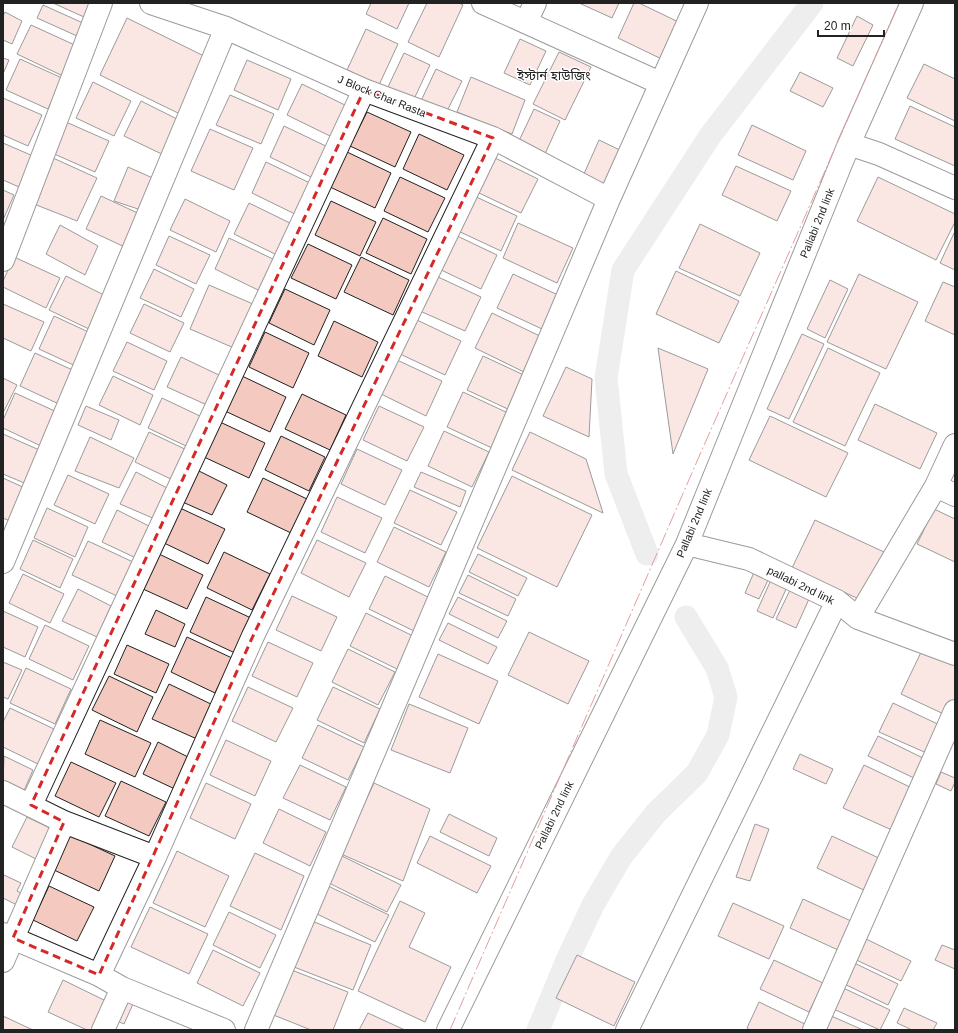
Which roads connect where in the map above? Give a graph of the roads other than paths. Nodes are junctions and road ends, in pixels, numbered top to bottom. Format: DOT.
graph roads {
  1 [pos="101,3"];
  2 [pos="151,3"];
  3 [pos="483,3"];
  4 [pos="535,3"];
  5 [pos="697,3"];
  6 [pos="912,3"];
  7 [pos="526,22"];
  8 [pos="226,28"];
  9 [pos="660,83"];
  10 [pos="364,90"];
  11 [pos="493,138"];
  12 [pos="848,144"];
  13 [pos="955,188"];
  14 [pos="609,199"];
  15 [pos="3,260"];
  16 [pos="955,445"];
  17 [pos="936,486"];
  18 [pos="955,495"];
  19 [pos="687,544"];
  20 [pos="3,562"];
  21 [pos="837,601"];
  22 [pos="858,618"];
  23 [pos="954,652"];
  24 [pos="955,711"];
  25 [pos="3,792"];
  26 [pos="31,805"];
  27 [pos="64,822"];
  28 [pos="155,857"];
  29 [pos="8,936"];
  30 [pos="3,961"];
  31 [pos="99,975"];
  32 [pos="122,988"];
  33 [pos="103,1030"];
  34 [pos="224,1030"];
  35 [pos="256,1030"];
  36 [pos="448,1030"];
  37 [pos="627,1030"];
  38 [pos="814,1030"];
  1 -- 15 [label="street"];
  2 -- 8 [label="street, J Block Char Rasta"];
  3 -- 7 [label="street"];
  4 -- 7 [label="street"];
  5 -- 9 [label="street"];
  6 -- 12 [label="street, Pallabi 2nd link"];
  7 -- 9 [label="street"];
  8 -- 10 [label="street, J Block Char Rasta"];
  8 -- 20 [label="street"];
  9 -- 14 [label="street"];
  10 -- 11 [label="street, J Block Char Rasta"];
  10 -- 26 [label="street"];
  11 -- 14 [label="street, J Block Char Rasta"];
  11 -- 28 [label="street"];
  12 -- 13 [label="street"];
  12 -- 19 [label="street, Pallabi 2nd link"];
  14 -- 35 [label="street"];
  16 -- 17 [label="street"];
  17 -- 18 [label="street"];
  17 -- 22 [label="street"];
  19 -- 21 [label="street, pallabi 2nd link"];
  19 -- 36 [label="street, Pallabi 2nd link"];
  21 -- 22 [label="street, pallabi 2nd link"];
  21 -- 37 [label="street"];
  22 -- 23 [label="street, pallabi 2nd link"];
  24 -- 38 [label="street"];
  25 -- 26 [label="street"];
  26 -- 27 [label="street"];
  27 -- 28 [label="street"];
  27 -- 29 [label="street"];
  28 -- 31 [label="street"];
  29 -- 30 [label="street"];
  29 -- 31 [label="street"];
  31 -- 32 [label="street"];
  32 -- 33 [label="street"];
  32 -- 34 [label="street"];
}
